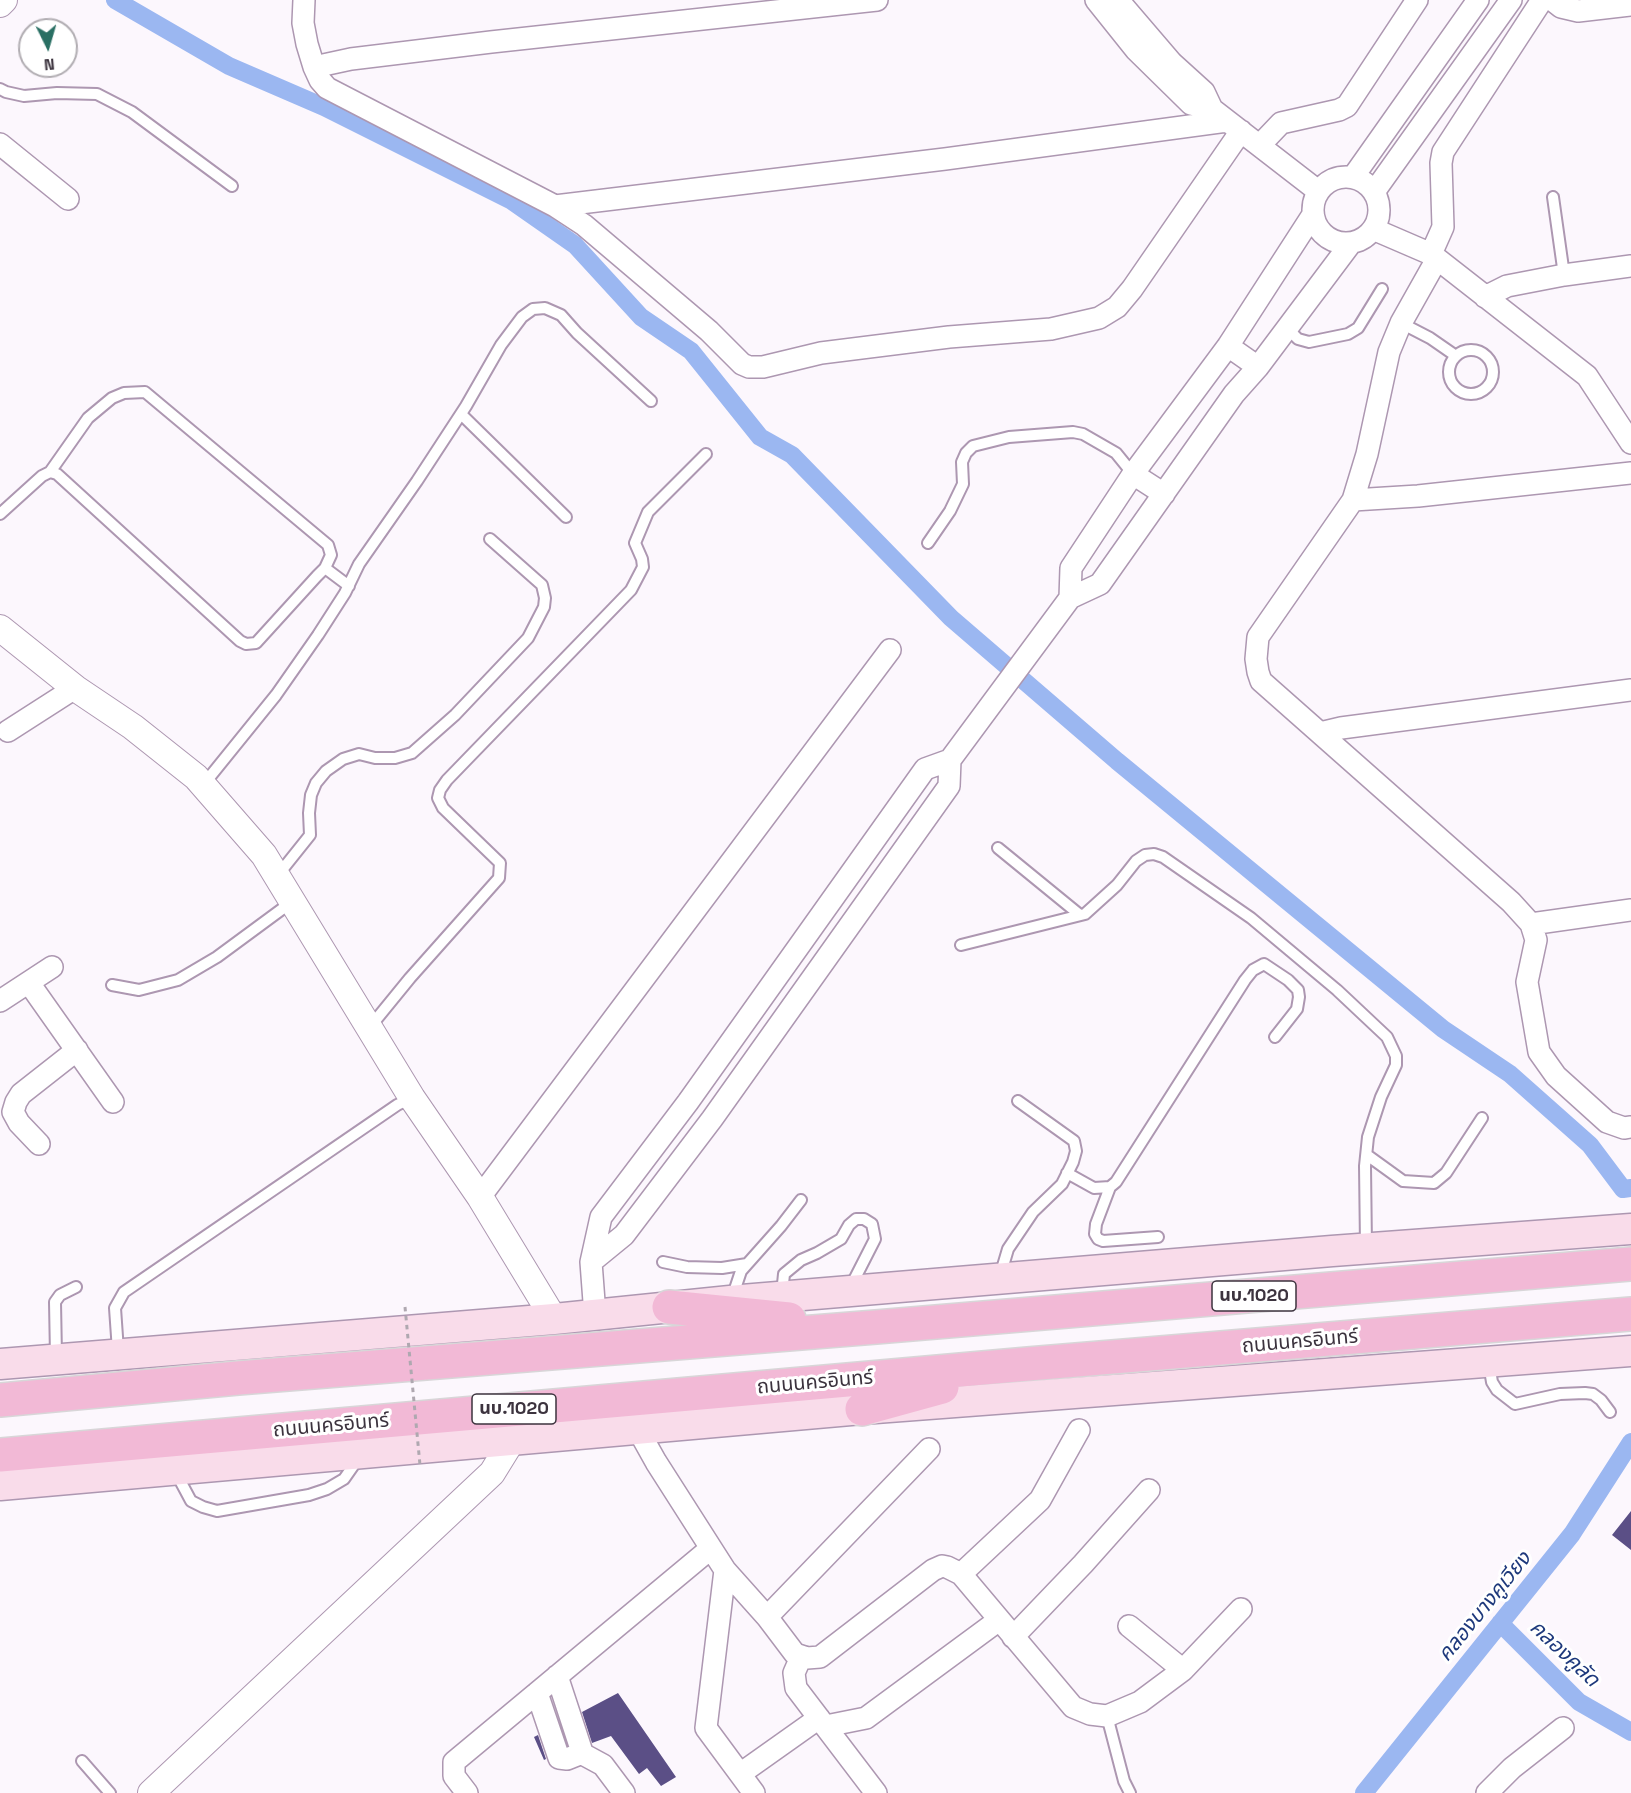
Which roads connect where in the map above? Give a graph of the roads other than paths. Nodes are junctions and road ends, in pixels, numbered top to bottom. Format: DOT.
graph roads {
  1 [pos="304,0"];
  2 [pos="877,0"];
  3 [pos="1096,0"];
  4 [pos="1118,0"];
  5 [pos="1417,0"];
  6 [pos="1478,0"];
  7 [pos="1510,0"];
  8 [pos="1542,0"];
  9 [pos="1552,0"];
  10 [pos="1631,5"];
  11 [pos="314,67"];
  12 [pos="0,88"];
  13 [pos="1227,120"];
  14 [pos="0,144"];
  15 [pos="1260,145"];
  16 [pos="1353,177"];
  17 [pos="232,186"];
  18 [pos="1318,191"];
  19 [pos="1374,192"];
  20 [pos="1553,197"];
  21 [pos="68,199"];
  22 [pos="555,206"];
  23 [pos="1312,216"];
  24 [pos="1373,229"];
  25 [pos="1351,243"];
  26 [pos="1434,257"];
  27 [pos="1631,266"];
  28 [pos="1564,275"];
  29 [pos="1382,289"];
  30 [pos="1485,297"];
  31 [pos="1401,322"];
  32 [pos="1287,328"];
  33 [pos="1228,346"];
  34 [pos="1456,356"];
  35 [pos="1258,367"];
  36 [pos="651,400"];
  37 [pos="461,414"];
  38 [pos="1631,443"];
  39 [pos="706,454"];
  40 [pos="50,471"];
  41 [pos="1631,473"];
  42 [pos="1134,474"];
  43 [pos="1164,494"];
  44 [pos="1353,500"];
  45 [pos="0,514"];
  46 [pos="566,517"];
  47 [pos="490,540"];
  48 [pos="928,543"];
  49 [pos="326,568"];
  50 [pos="349,586"];
  51 [pos="1070,598"];
  52 [pos="0,628"];
  53 [pos="890,650"];
  54 [pos="75,688"];
  55 [pos="1631,690"];
  56 [pos="8,731"];
  57 [pos="1320,733"];
  58 [pos="950,760"];
  59 [pos="204,784"];
  60 [pos="998,848"];
  61 [pos="277,875"];
  62 [pos="839,890"];
  63 [pos="293,901"];
  64 [pos="863,907"];
  65 [pos="1631,910"];
  66 [pos="1080,915"];
  67 [pos="1532,924"];
  68 [pos="961,945"];
  69 [pos="52,967"];
  70 [pos="29,984"];
  71 [pos="112,985"];
  72 [pos="0,1001"];
  73 [pos="370,1027"];
  74 [pos="1275,1038"];
  75 [pos="77,1050"];
  76 [pos="412,1098"];
  77 [pos="1018,1101"];
  78 [pos="113,1102"];
  79 [pos="688,1102"];
  80 [pos="1482,1118"];
  81 [pos="712,1119"];
  82 [pos="1631,1127"];
  83 [pos="39,1144"];
  84 [pos="1367,1155"];
  85 [pos="1067,1173"];
  86 [pos="633,1175"];
  87 [pos="1110,1187"];
  88 [pos="656,1193"];
  89 [pos="480,1197"];
  90 [pos="801,1200"];
  91 [pos="1631,1229"];
  92 [pos="1158,1237"];
  93 [pos="1366,1249"];
  94 [pos="591,1262"];
  95 [pos="663,1262"];
  96 [pos="747,1264"];
  97 [pos="1631,1264"];
  98 [pos="999,1280"];
  99 [pos="76,1287"];
  100 [pos="847,1292"];
  101 [pos="782,1297"];
  102 [pos="730,1302"];
  103 [pos="669,1307"];
  104 [pos="1631,1314"];
  105 [pos="595,1315"];
  106 [pos="554,1319"];
  107 [pos="876,1328"];
  108 [pos="1631,1351"];
  109 [pos="119,1354"];
  110 [pos="56,1360"];
  111 [pos="1488,1361"];
  112 [pos="0,1364"];
  113 [pos="1028,1364"];
  114 [pos="0,1400"];
  115 [pos="862,1409"];
  116 [pos="1610,1412"];
  117 [pos="638,1428"];
  118 [pos="1080,1430"];
  119 [pos="513,1439"];
  120 [pos="929,1449"];
  121 [pos="364,1452"];
  122 [pos="0,1455"];
  123 [pos="175,1471"];
  124 [pos="0,1485"];
  125 [pos="1149,1490"];
  126 [pos="710,1549"];
  127 [pos="725,1570"];
  128 [pos="961,1574"];
  129 [pos="1241,1609"];
  130 [pos="767,1617"];
  131 [pos="999,1620"];
  132 [pos="1129,1626"];
  133 [pos="1013,1638"];
  134 [pos="801,1657"];
  135 [pos="1183,1670"];
  136 [pos="557,1676"];
  137 [pos="537,1693"];
  138 [pos="1107,1716"];
  139 [pos="822,1722"];
  140 [pos="1563,1728"];
  141 [pos="579,1752"];
  142 [pos="82,1761"];
  143 [pos="740,1774"];
  144 [pos="110,1793"];
  145 [pos="151,1793"];
  146 [pos="467,1793"];
  147 [pos="624,1793"];
  148 [pos="754,1793"];
  149 [pos="876,1793"];
  150 [pos="1130,1793"];
  151 [pos="1487,1793"];
  1 -- 11 [label="street"];
  2 -- 11 [label="street"];
  3 -- 13 [label="street"];
  4 -- 13 [label="street"];
  5 -- 15 [label="street"];
  6 -- 16 [label="street"];
  7 -- 19 [label="street"];
  8 -- 26 [label="street"];
  9 -- 10 [label="street"];
  11 -- 22 [label="street"];
  12 -- 17 [label="lane"];
  13 -- 15 [label="street"];
  13 -- 22 [label="street"];
  13 -- 22 [label="street"];
  14 -- 21 [label="street"];
  15 -- 18 [label="street"];
  16 -- 18 [label="street"];
  16 -- 19 [label="street"];
  18 -- 23 [label="street"];
  19 -- 24 [label="street"];
  20 -- 28 [label="lane"];
  23 -- 25 [label="street"];
  23 -- 33 [label="street"];
  24 -- 25 [label="street"];
  24 -- 26 [label="street"];
  25 -- 32 [label="street"];
  26 -- 30 [label="street"];
  26 -- 31 [label="street"];
  27 -- 28 [label="street"];
  28 -- 30 [label="street"];
  29 -- 32 [label="lane"];
  30 -- 38 [label="street"];
  31 -- 34 [label="lane"];
  31 -- 44 [label="street"];
  32 -- 35 [label="street"];
  33 -- 35 [label="street"];
  33 -- 42 [label="street"];
  34 -- 34 [label="lane"];
  35 -- 43 [label="street"];
  36 -- 37 [label="lane"];
  37 -- 46 [label="lane"];
  37 -- 50 [label="lane"];
  39 -- 73 [label="lane"];
  40 -- 45 [label="lane"];
  40 -- 49 [label="lane"];
  40 -- 49 [label="lane"];
  41 -- 44 [label="street"];
  42 -- 43 [label="street"];
  42 -- 48 [label="lane"];
  42 -- 51 [label="street"];
  43 -- 51 [label="street"];
  44 -- 57 [label="street"];
  47 -- 61 [label="lane"];
  49 -- 50 [label="lane"];
  50 -- 59 [label="lane"];
  51 -- 58 [label="street"];
  52 -- 54 [label="street"];
  53 -- 89 [label="street"];
  54 -- 56 [label="street"];
  54 -- 59 [label="street"];
  55 -- 57 [label="street"];
  57 -- 67 [label="street"];
  58 -- 62 [label="street"];
  58 -- 64 [label="street"];
  59 -- 61 [label="street"];
  60 -- 66 [label="lane"];
  61 -- 63 [label="street"];
  62 -- 64 [label="street"];
  62 -- 79 [label="street"];
  63 -- 71 [label="lane"];
  63 -- 73 [label="street"];
  64 -- 81 [label="street"];
  65 -- 67 [label="street"];
  66 -- 68 [label="lane"];
  66 -- 84 [label="lane"];
  67 -- 82 [label="street"];
  69 -- 70 [label="street"];
  70 -- 72 [label="street"];
  70 -- 75 [label="street"];
  73 -- 76 [label="street"];
  74 -- 87 [label="lane"];
  75 -- 78 [label="street"];
  75 -- 83 [label="street"];
  76 -- 89 [label="street"];
  76 -- 109 [label="lane"];
  77 -- 85 [label="lane"];
  79 -- 81 [label="street"];
  79 -- 86 [label="street"];
  80 -- 84 [label="lane"];
  81 -- 88 [label="street"];
  84 -- 93 [label="lane"];
  85 -- 87 [label="lane"];
  85 -- 98 [label="lane"];
  86 -- 88 [label="street"];
  86 -- 94 [label="street"];
  87 -- 92 [label="lane"];
  88 -- 94 [label="street"];
  89 -- 106 [label="street"];
  90 -- 96 [label="lane"];
  91 -- 93 [label="main road, นบ.1020"];
  93 -- 98 [label="main road, นบ.1020"];
  94 -- 105 [label="street"];
  95 -- 96 [label="lane"];
  96 -- 102 [label="lane"];
  97 -- 107 [label="main road, นบ.1020"];
  98 -- 100 [label="main road, นบ.1020"];
  99 -- 110 [label="lane"];
  100 -- 101 [label="main road, นบ.1020"];
  100 -- 101 [label="lane"];
  101 -- 102 [label="main road, นบ.1020"];
  102 -- 103 [label="main road, นบ.1020"];
  103 -- 105 [label="main road, นบ.1020"];
  103 -- 107 [label="main road"];
  104 -- 113 [label="main road, ถนนนครอินทร์ / นบ.1020"];
  105 -- 106 [label="main road, นบ.1020"];
  106 -- 109 [label="main road, นบ.1020"];
  107 -- 114 [label="main road, นบ.1020"];
  108 -- 111 [label="main road, ถนนนครอินทร์ / นบ.1020"];
  109 -- 110 [label="main road, นบ.1020"];
  110 -- 112 [label="main road, นบ.1020"];
  111 -- 115 [label="main road, ถนนนครอินทร์ / นบ.1020"];
  111 -- 116 [label="lane"];
  113 -- 115 [label="main road"];
  113 -- 122 [label="main road, ถนนนครอินทร์ / นบ.1020"];
  115 -- 117 [label="main road, ถนนนครอินทร์ / นบ.1020"];
  117 -- 119 [label="main road, ถนนนครอินทร์ / นบ.1020"];
  117 -- 126 [label="street"];
  118 -- 128 [label="street"];
  119 -- 121 [label="main road, ถนนนครอินทร์ / นบ.1020"];
  119 -- 145 [label="street"];
  120 -- 130 [label="street"];
  121 -- 123 [label="main road, ถนนนครอินทร์ / นบ.1020"];
  121 -- 123 [label="lane"];
  123 -- 124 [label="main road, ถนนนครอินทร์ / นบ.1020"];
  125 -- 133 [label="street"];
  126 -- 127 [label="street"];
  126 -- 136 [label="street"];
  127 -- 130 [label="street"];
  127 -- 143 [label="street"];
  128 -- 131 [label="street"];
  128 -- 134 [label="street"];
  129 -- 135 [label="street"];
  130 -- 134 [label="street"];
  131 -- 133 [label="street"];
  131 -- 139 [label="street"];
  132 -- 135 [label="street"];
  133 -- 138 [label="street"];
  134 -- 139 [label="street"];
  135 -- 138 [label="street"];
  136 -- 137 [label="street"];
  136 -- 141 [label="street"];
  137 -- 141 [label="street"];
  137 -- 146 [label="street"];
  138 -- 150 [label="lane"];
  139 -- 143 [label="street"];
  139 -- 149 [label="street"];
  140 -- 151 [label="street"];
  141 -- 147 [label="street"];
  142 -- 144 [label="lane"];
  143 -- 148 [label="street"];
}
